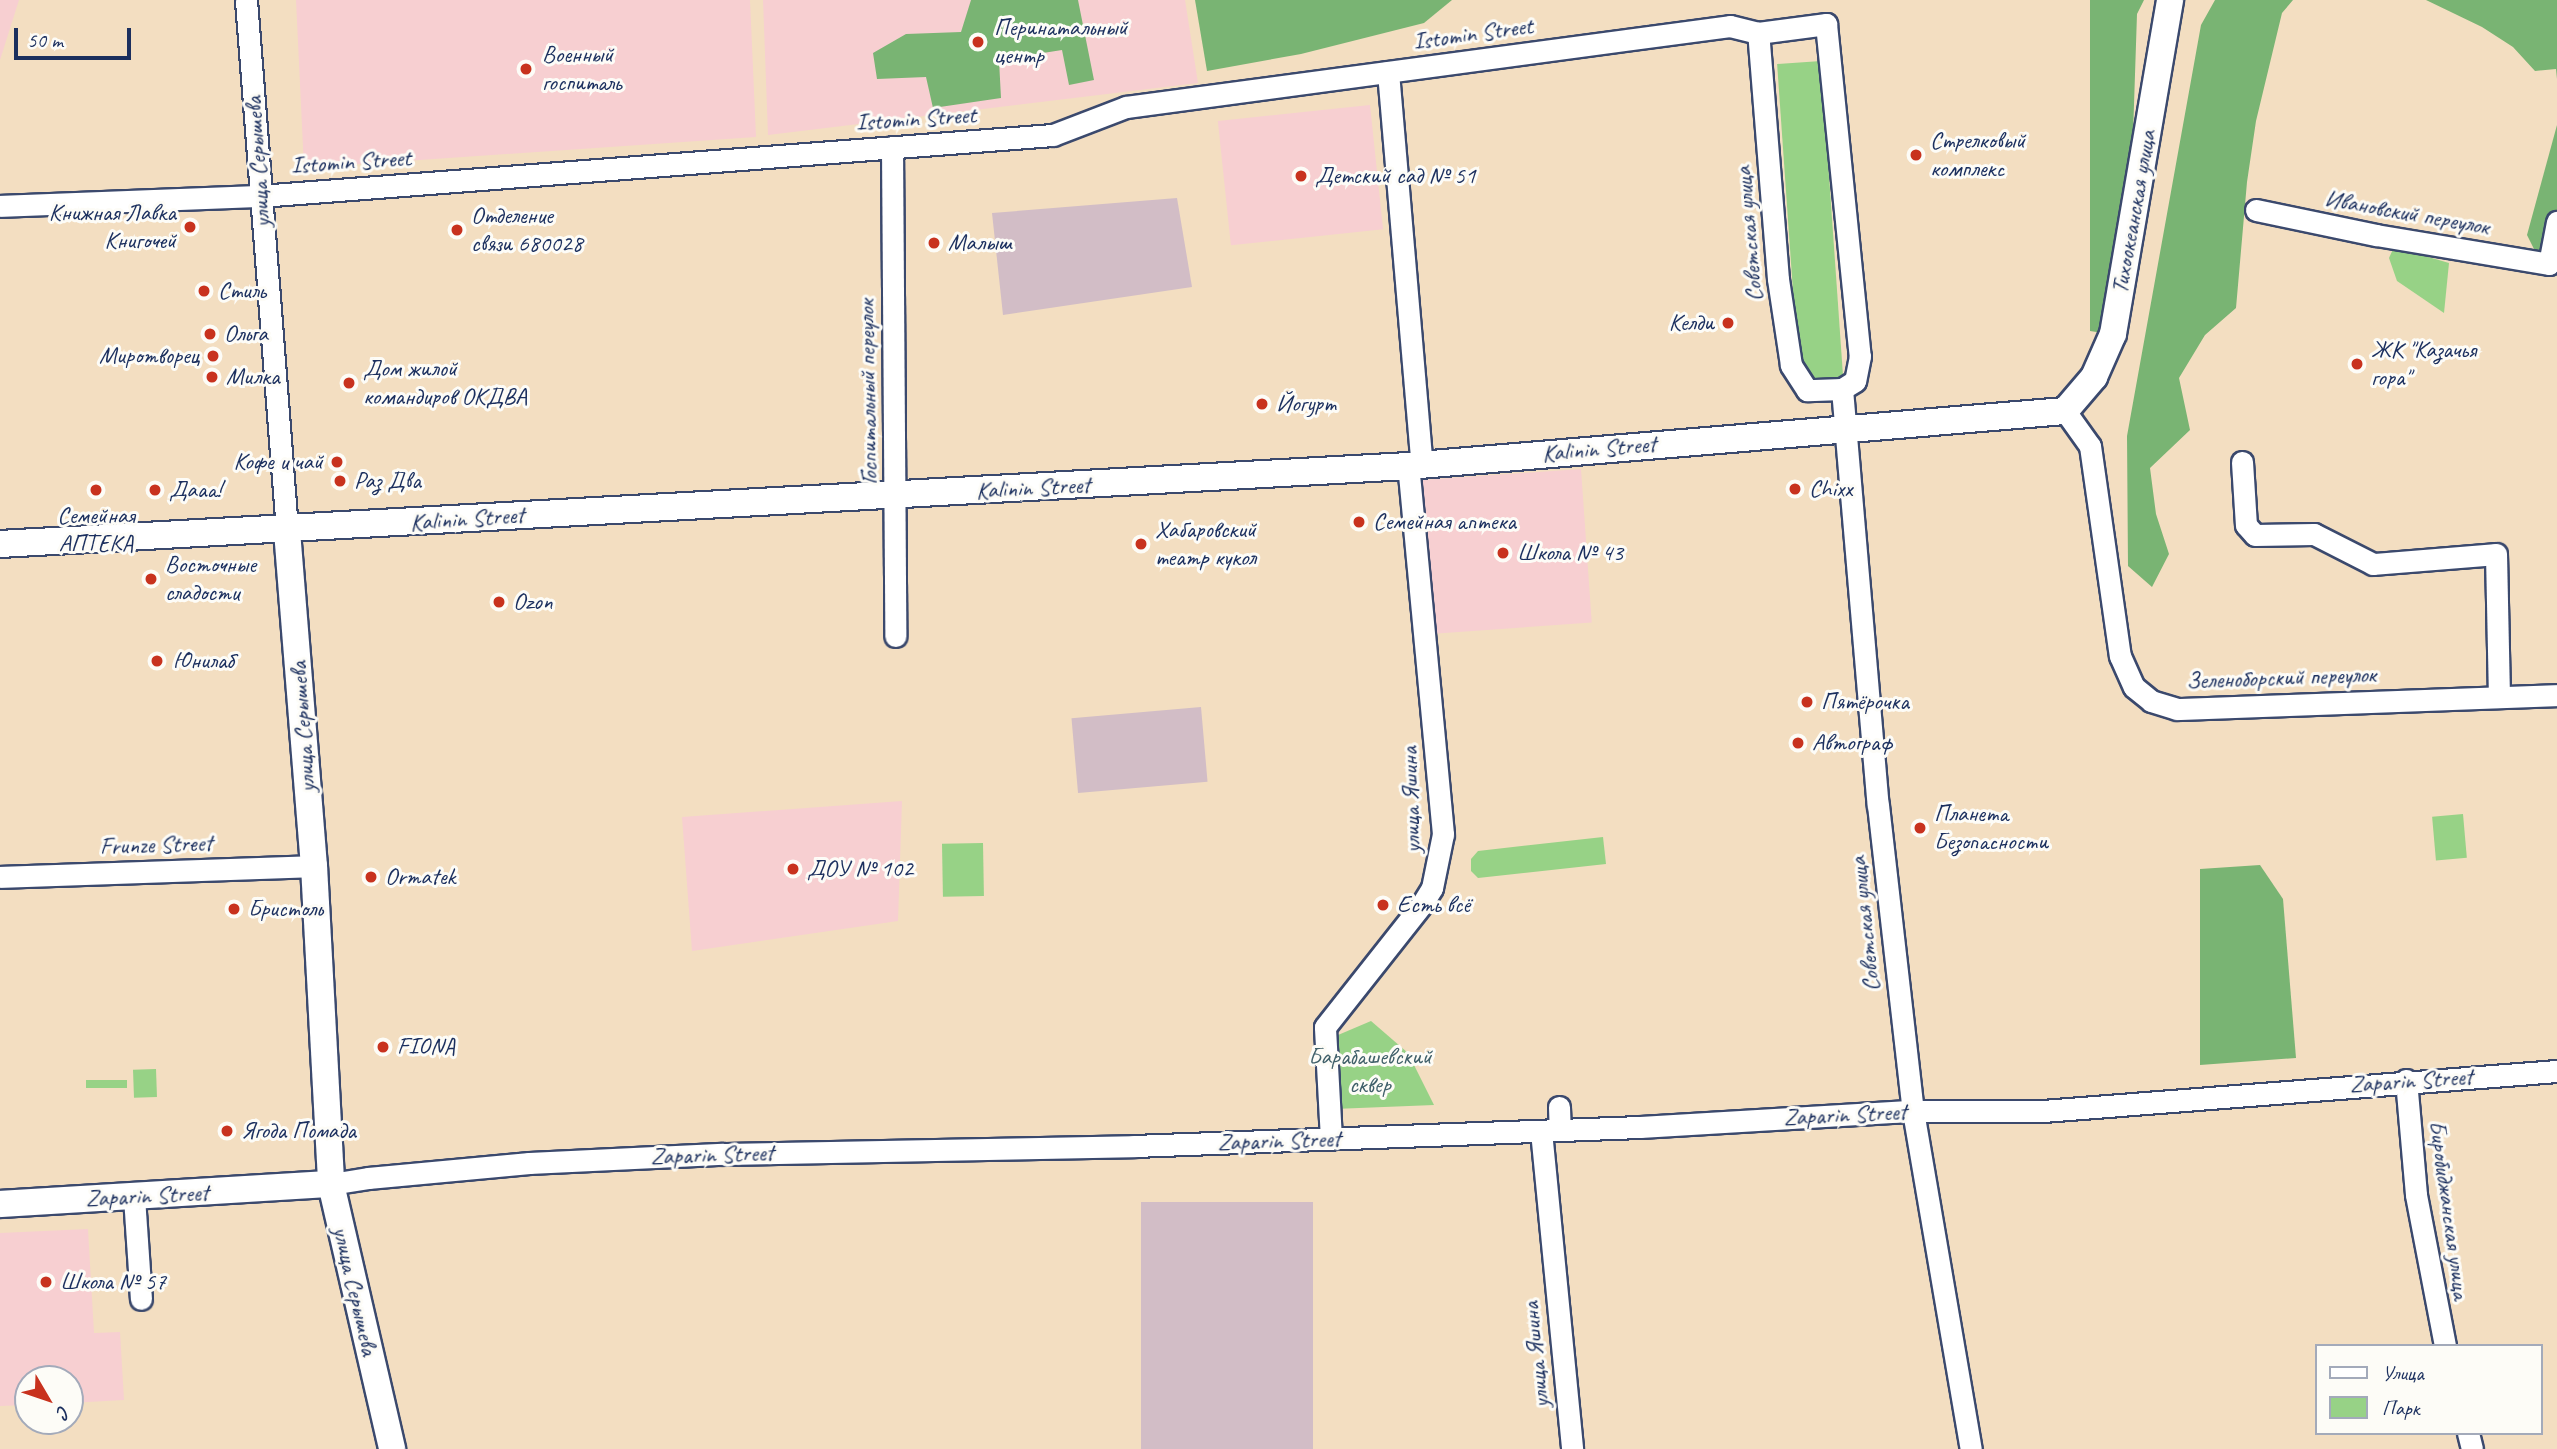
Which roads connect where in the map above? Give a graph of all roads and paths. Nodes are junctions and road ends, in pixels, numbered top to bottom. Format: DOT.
graph roads {
  1 [pos="246,0"];
  2 [pos="2170,0"];
  3 [pos="1758,33"];
  4 [pos="1388,72"];
  5 [pos="892,148"];
  6 [pos="260,196"];
  7 [pos="0,206"];
  8 [pos="2256,210"];
  9 [pos="2557,222"];
  10 [pos="1842,389"];
  11 [pos="2065,411"];
  12 [pos="1844,429"];
  13 [pos="2242,462"];
  14 [pos="1415,466"];
  15 [pos="895,496"];
  16 [pos="287,531"];
  17 [pos="0,544"];
  18 [pos="895,636"];
  19 [pos="2557,695"];
  20 [pos="2499,697"];
  21 [pos="314,866"];
  22 [pos="0,877"];
  23 [pos="2557,1071"];
  24 [pos="2406,1080"];
  25 [pos="1559,1107"];
  26 [pos="1913,1111"];
  27 [pos="1550,1130"];
  28 [pos="1331,1139"];
  29 [pos="331,1184"];
  30 [pos="134,1197"];
  31 [pos="0,1204"];
  32 [pos="141,1299"];
  33 [pos="2444,1344"];
  34 [pos="392,1449"];
  35 [pos="1572,1449"];
  36 [pos="1971,1449"];
  1 -- 6 [label="street, улица Серышева"];
  2 -- 11 [label="main road, Тихоокеанская улица"];
  3 -- 4 [label="street, Istomin Street"];
  3 -- 10 [label="street, Советская улица"];
  3 -- 10 [label="street, Istomin Street"];
  4 -- 5 [label="street, Istomin Street"];
  4 -- 14 [label="street, улица Яшина"];
  5 -- 6 [label="street, Istomin Street"];
  5 -- 15 [label="street, Госпитальный переулок"];
  6 -- 7 [label="street, Istomin Street"];
  6 -- 16 [label="street, улица Серышева"];
  8 -- 9 [label="street, Ивановский переулок"];
  10 -- 12 [label="street, Советская улица"];
  11 -- 12 [label="main road, Kalinin Street"];
  11 -- 20 [label="street, Зеленоборский переулок"];
  12 -- 14 [label="main road, Kalinin Street"];
  12 -- 26 [label="street, Советская улица"];
  13 -- 20 [label="street"];
  14 -- 15 [label="main road, Kalinin Street"];
  14 -- 28 [label="street, улица Яшина"];
  15 -- 16 [label="main road, Kalinin Street"];
  15 -- 18 [label="street, Госпитальный переулок"];
  16 -- 17 [label="main road, Kalinin Street"];
  16 -- 21 [label="main road, улица Серышева"];
  19 -- 20 [label="street, Зеленоборский переулок"];
  21 -- 22 [label="street, Frunze Street"];
  21 -- 29 [label="main road, улица Серышева"];
  23 -- 24 [label="street, Zaparin Street"];
  24 -- 26 [label="street, Zaparin Street"];
  24 -- 33 [label="street, Биробиджанская улица"];
  25 -- 27 [label="street, улица Яшина"];
  26 -- 27 [label="street, Zaparin Street"];
  26 -- 36 [label="street, Советская улица"];
  27 -- 28 [label="street, Zaparin Street"];
  27 -- 35 [label="street, улица Яшина"];
  28 -- 29 [label="street, Zaparin Street"];
  29 -- 30 [label="main road, Zaparin Street"];
  29 -- 34 [label="main road, улица Серышева"];
  30 -- 31 [label="main road, Zaparin Street"];
  30 -- 32 [label="street"];
}
